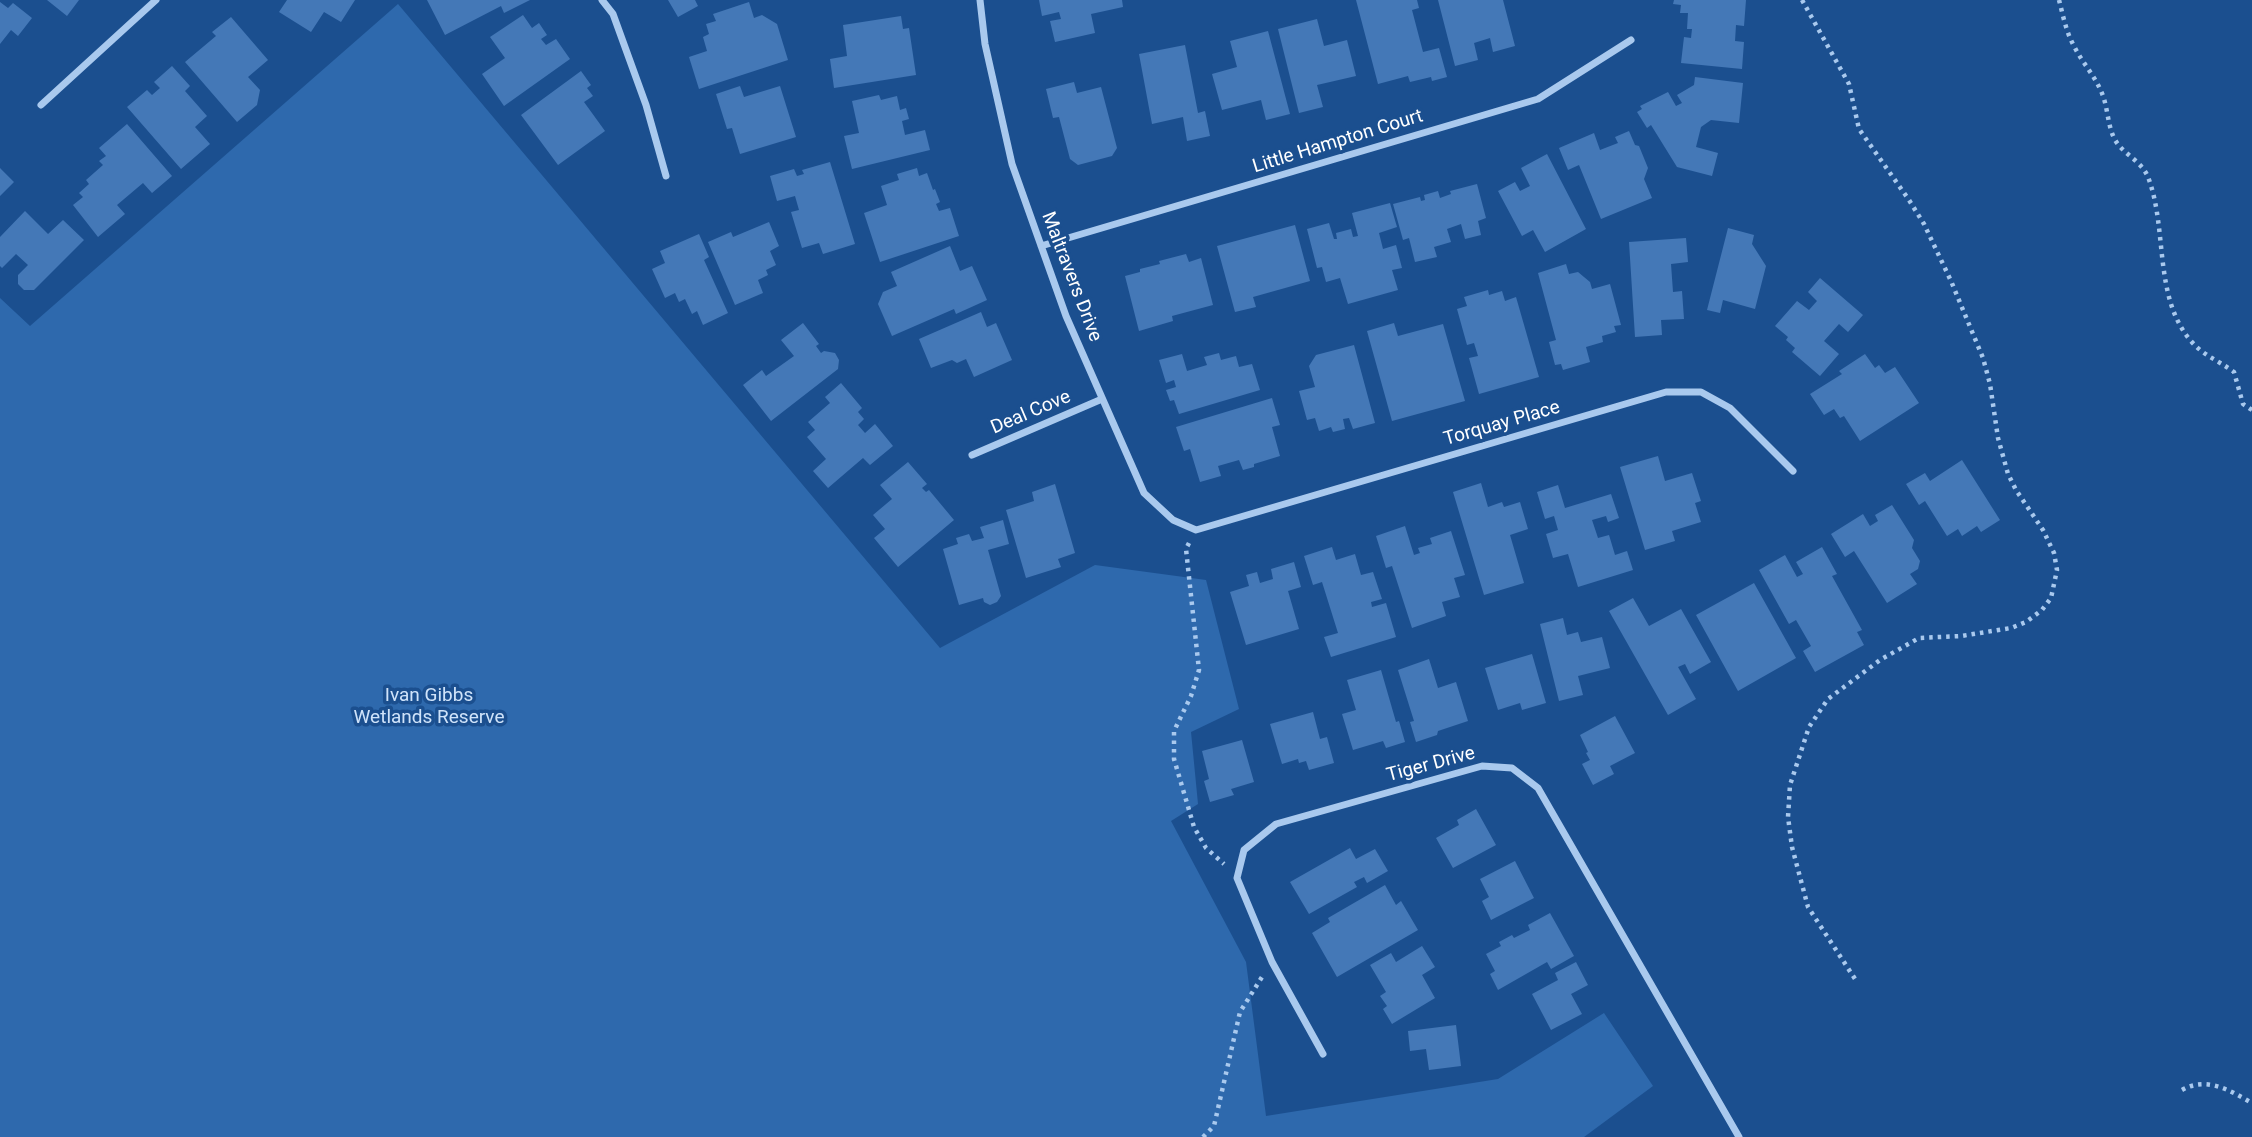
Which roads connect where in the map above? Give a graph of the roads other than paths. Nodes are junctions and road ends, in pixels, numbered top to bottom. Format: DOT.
graph roads {
  1 [pos="156,0"];
  2 [pos="602,0"];
  3 [pos="980,0"];
  4 [pos="1631,40"];
  5 [pos="41,106"];
  6 [pos="666,176"];
  7 [pos="1041,246"];
  8 [pos="1102,399"];
  9 [pos="972,456"];
  10 [pos="1793,471"];
  11 [pos="1196,530"];
  12 [pos="1323,1054"];
  13 [pos="1739,1137"];
  1 -- 5 [label="street"];
  2 -- 6 [label="street"];
  3 -- 7 [label="street, Maltravers Drive"];
  4 -- 7 [label="street, Little Hampton Court"];
  7 -- 8 [label="street, Maltravers Drive"];
  8 -- 9 [label="street, Deal Cove"];
  8 -- 11 [label="street, Maltravers Drive"];
  10 -- 11 [label="street, Torquay Place"];
  12 -- 13 [label="street, Tiger Drive"];
}
